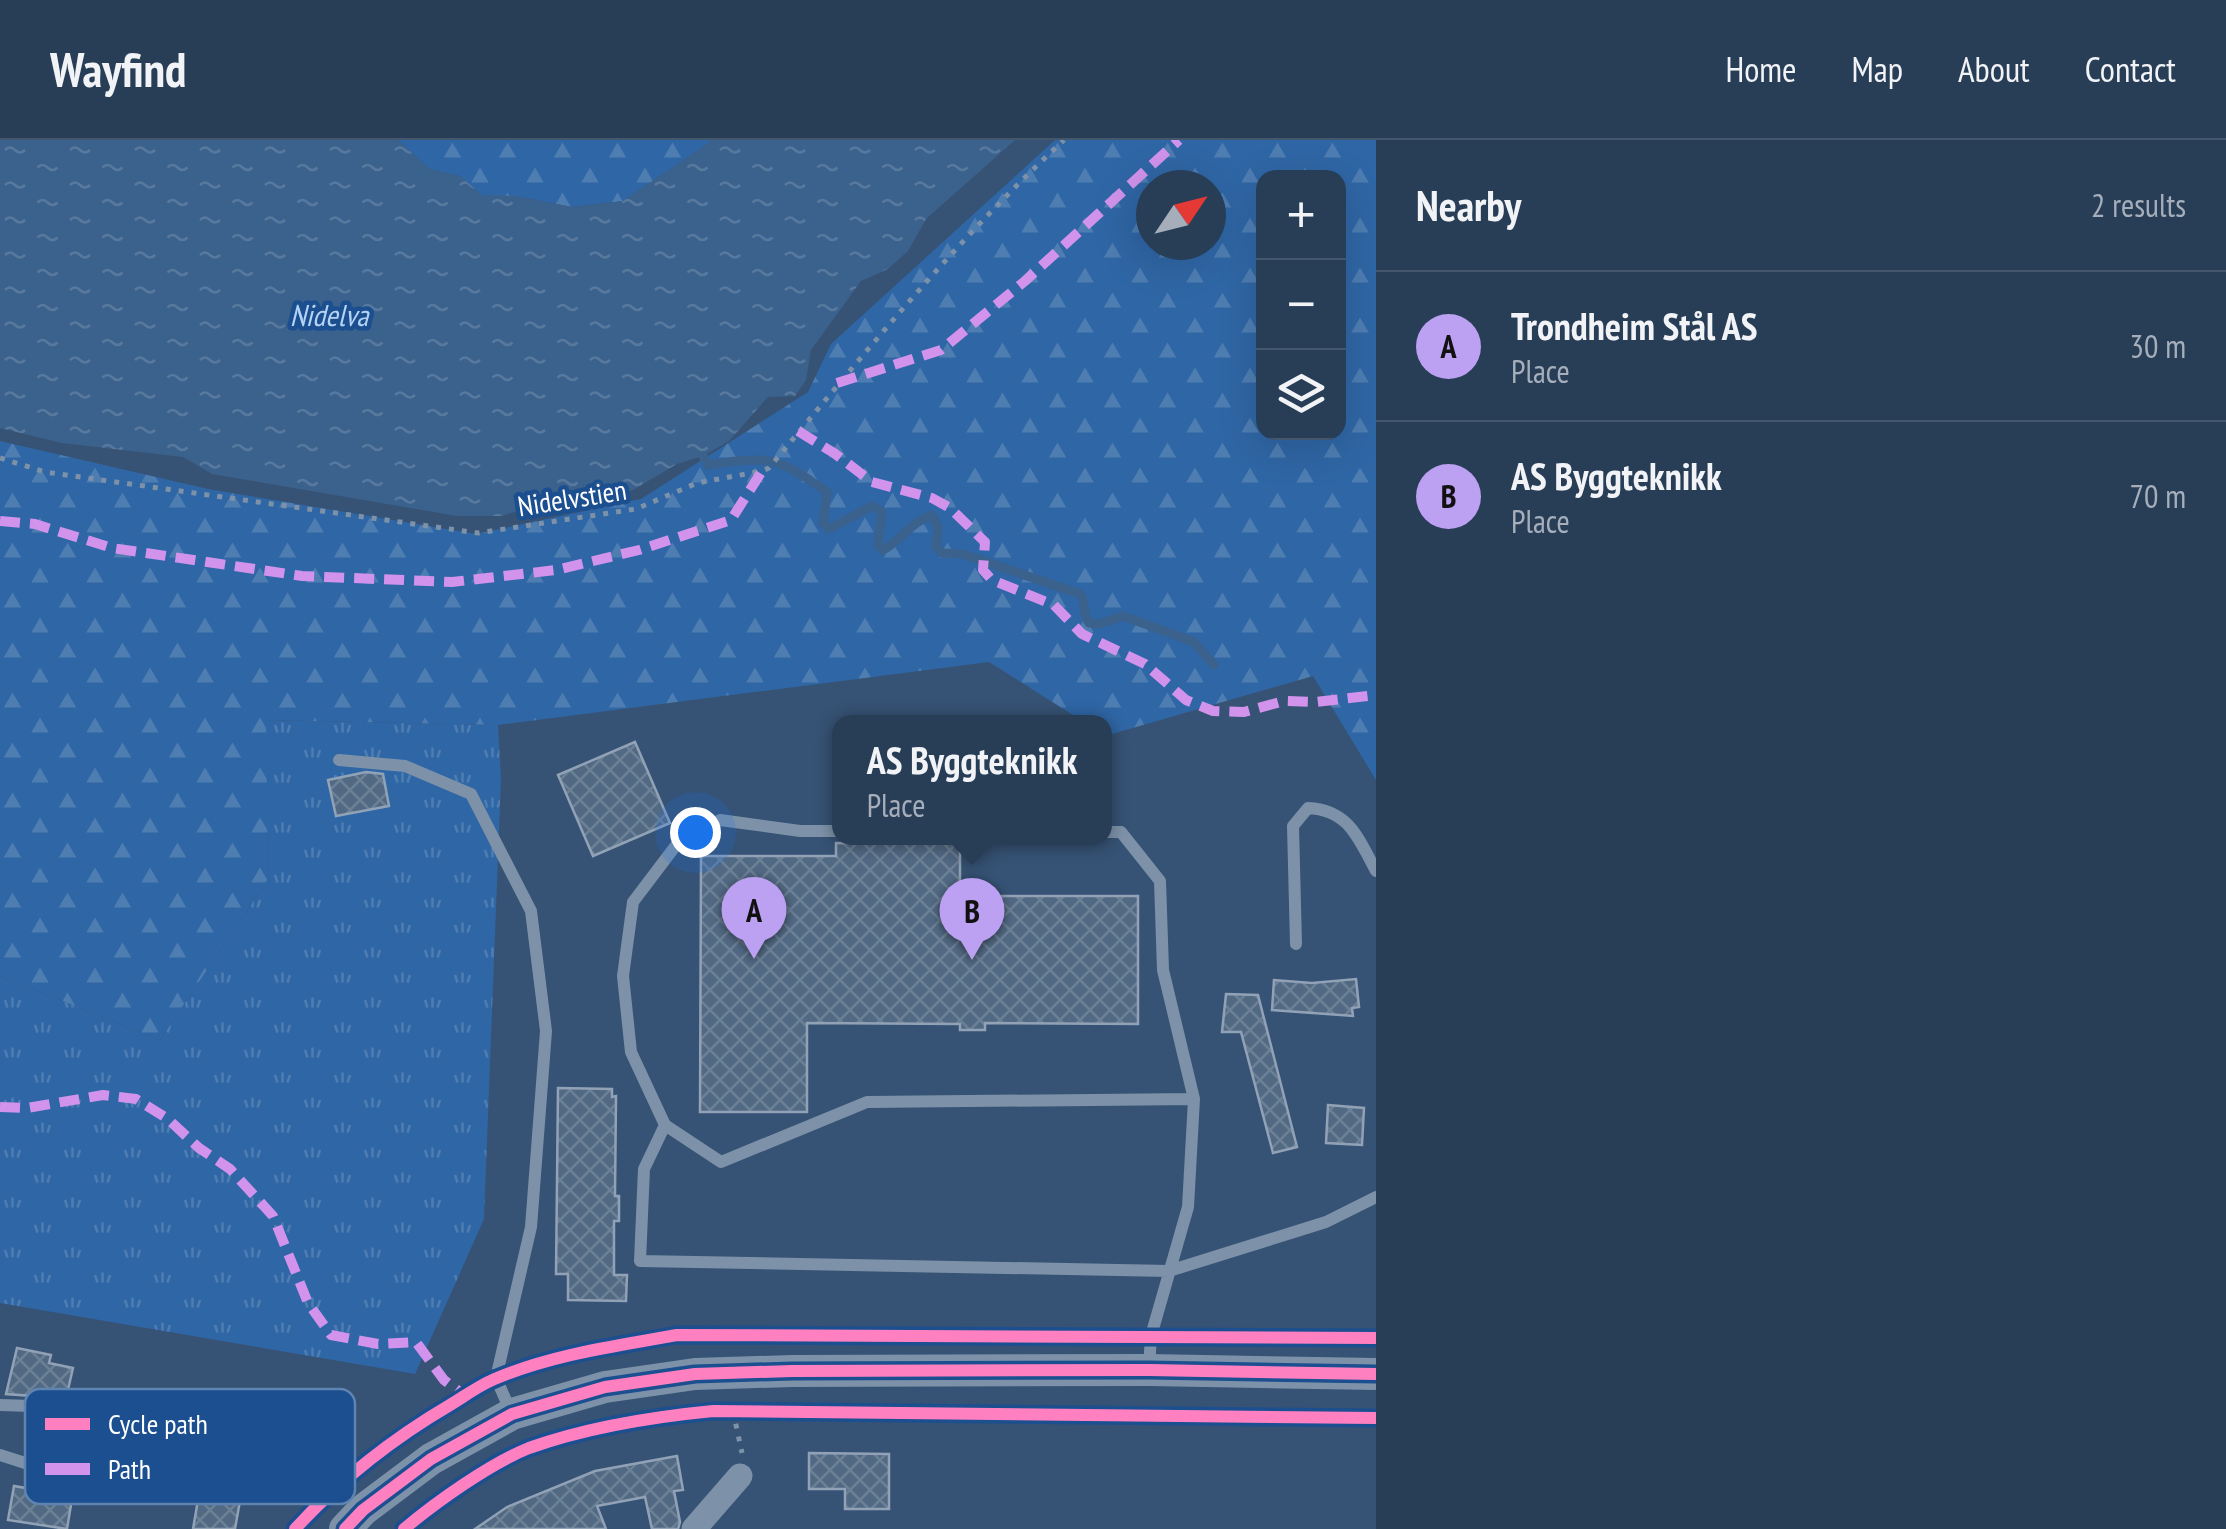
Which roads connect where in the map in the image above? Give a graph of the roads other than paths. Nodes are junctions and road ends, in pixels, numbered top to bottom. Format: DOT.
graph roads {
  1 [pos="339,760"];
  2 [pos="832,831"];
  3 [pos="1112,832"];
  4 [pos="1376,871"];
  5 [pos="1296,944"];
  6 [pos="1194,1099"];
  7 [pos="665,1125"];
  8 [pos="1376,1197"];
  9 [pos="1170,1271"];
  10 [pos="1149,1370"];
  11 [pos="1376,1374"];
  12 [pos="0,1405"];
  13 [pos="25,1406"];
  14 [pos="512,1414"];
  15 [pos="0,1454"];
  16 [pos="25,1463"];
  17 [pos="740,1476"];
  18 [pos="345,1529"];
  19 [pos="694,1529"];
  1 -- 14 [label="lane"];
  2 -- 7 [label="lane"];
  3 -- 6 [label="lane"];
  4 -- 5 [label="lane"];
  6 -- 7 [label="lane"];
  6 -- 9 [label="lane"];
  7 -- 9 [label="lane"];
  8 -- 9 [label="lane"];
  9 -- 10 [label="lane"];
  10 -- 11 [label="street"];
  10 -- 14 [label="street"];
  12 -- 13 [label="lane"];
  14 -- 18 [label="street"];
  15 -- 16 [label="lane"];
  17 -- 19 [label="street"];
}
